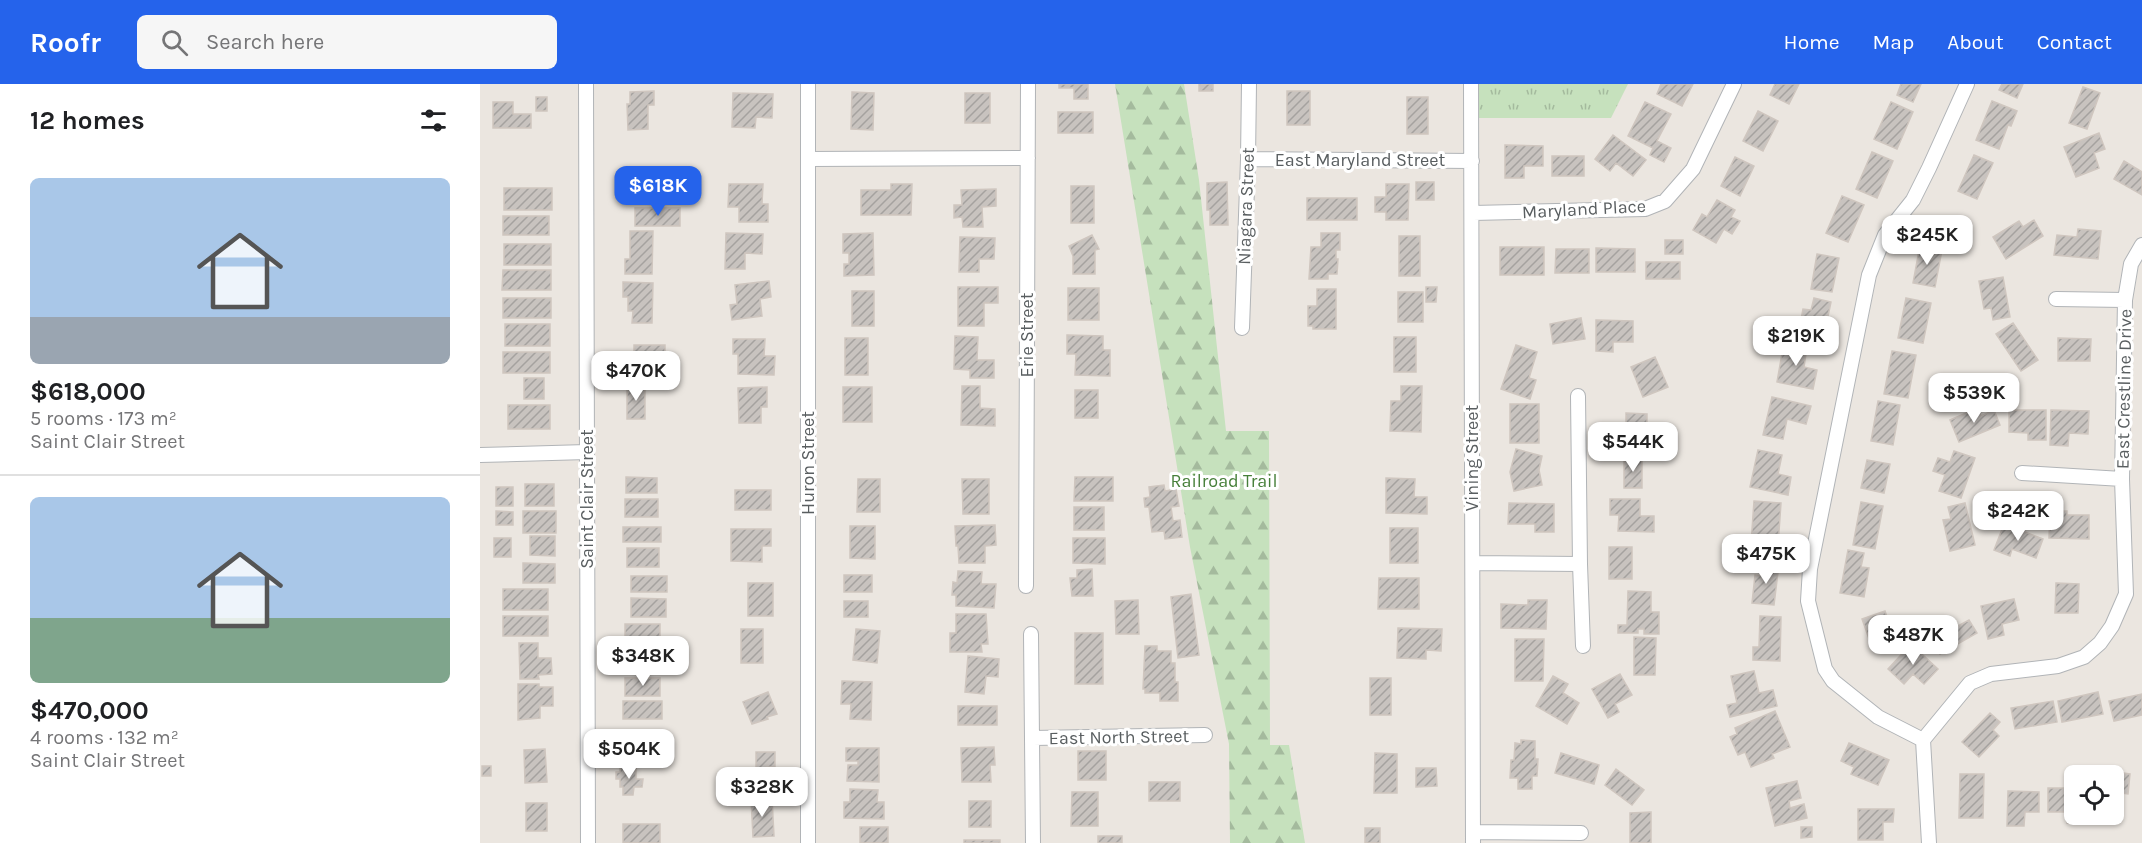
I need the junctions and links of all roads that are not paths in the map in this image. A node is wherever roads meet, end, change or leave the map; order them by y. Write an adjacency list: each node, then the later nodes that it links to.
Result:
1 (586, 84): 18 (street, Saint Clair Street)
2 (808, 84): 9 (street, Huron Street)
3 (1028, 84): 8 (street, Erie Street)
4 (1249, 84): 10 (street, Niagara Street)
5 (1472, 84): 11 (street, Vining Street)
6 (1734, 84): 12 (street, Maryland Place)
7 (1967, 84): 29 (street)
8 (1028, 158): 9 (street); 24 (street, Erie Street)
9 (809, 159): 33 (street, Huron Street)
10 (1248, 159): 11 (street, East Maryland Street); 16 (street, Niagara Street)
11 (1472, 161): 12 (street, Vining Street)
12 (1473, 213): 22 (street, Vining Street)
13 (2142, 245): 15 (street, East Crestline Drive)
14 (2056, 299): 15 (street, East Crestline Drive)
15 (2125, 300): 21 (street, East Crestline Drive)
16 (1242, 328)
17 (1578, 396): 23 (street)
18 (587, 452): 19 (street); 32 (street, Saint Clair Street)
19 (480, 455)
20 (2022, 473): 21 (street, East Crestline Drive)
21 (2122, 479): 29 (street, East Crestline Drive)
22 (1473, 563): 23 (street); 31 (street, Vining Street)
23 (1580, 564): 26 (street)
24 (1026, 586)
25 (1031, 634): 28 (street)
26 (1583, 646)
27 (1205, 735): 28 (street, East North Street)
28 (1033, 738): 34 (street)
29 (1923, 740): 35 (street)
30 (1581, 833): 31 (street, Vining Street)
31 (1474, 838)
32 (588, 843)
33 (808, 843)
34 (1034, 843)
35 (1929, 843)

